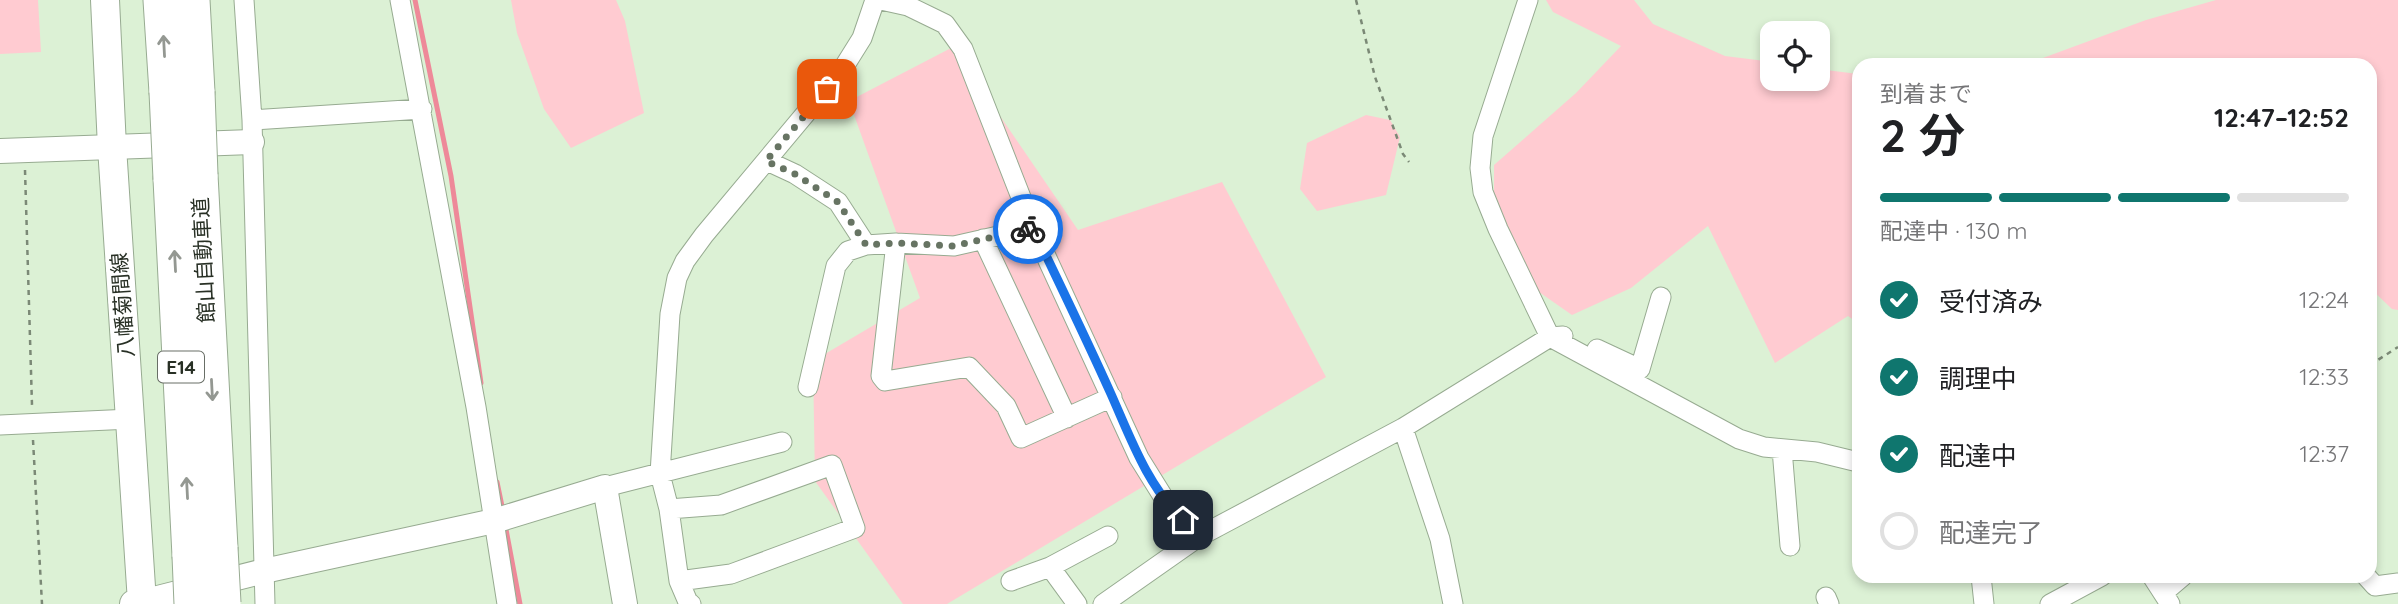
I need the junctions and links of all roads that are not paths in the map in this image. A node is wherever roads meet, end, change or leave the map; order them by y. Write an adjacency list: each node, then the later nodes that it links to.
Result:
1 (105, 0): 12 (main road, 八幡菊間線)
2 (161, 0): 9 (highway, 館山自動車道 / E14, one-way to 2)
3 (192, 0): 9 (highway, 館山自動車道 / E14)
4 (244, 0): 11 (street)
5 (400, 0): 10 (street)
6 (875, 0): 14 (street)
7 (881, 0): 15 (street)
8 (1528, 0): 20 (street)
9 (182, 92): 49 (highway, 館山自動車道 / E14, bridge)
10 (422, 109): 11 (street); 33 (street)
11 (252, 131): 12 (street); 38 (street)
12 (112, 146): 13 (street); 24 (main road, 八幡菊間線)
13 (12, 150)
14 (766, 161): 18 (street); 30 (street)
15 (1033, 228): 16 (street); 22 (street)
16 (984, 239): 17 (street); 23 (street)
17 (896, 243): 18 (street); 23 (street)
18 (866, 245): 21 (street)
19 (1661, 297): 20 (street)
20 (1550, 337): 26 (street); 28 (street)
21 (808, 387)
22 (1112, 397): 23 (street); 35 (street)
23 (1067, 418)
24 (131, 419): 25 (street); 48 (main road, 八幡菊間線)
25 (0, 425)
26 (1402, 428): 35 (street); 56 (street)
27 (782, 442): 30 (street)
28 (1782, 449): 29 (street); 36 (street)
29 (1852, 461)
30 (660, 474): 31 (street); 32 (street)
31 (604, 487): 33 (street); 52 (street)
32 (669, 509): 39 (street); 39 (street)
33 (494, 521): 38 (street); 51 (street)
34 (1108, 536): 37 (street)
35 (1200, 536): 55 (street)
36 (1790, 546)
37 (1050, 567): 40 (street); 54 (street)
38 (264, 571): 48 (street); 50 (street)
39 (679, 581): 53 (street)
40 (1011, 581)
41 (1982, 583): 57 (street)
42 (2089, 583): 58 (street)
43 (2157, 583): 47 (street)
44 (2178, 583): 47 (street)
45 (2372, 583): 46 (street)
46 (2398, 583)
47 (2167, 598)
48 (139, 603)
49 (213, 604)
50 (265, 604)
51 (507, 604)
52 (625, 604)
53 (691, 604)
54 (1077, 604)
55 (1104, 604)
56 (1453, 604)
57 (1984, 604)
58 (2050, 604)

